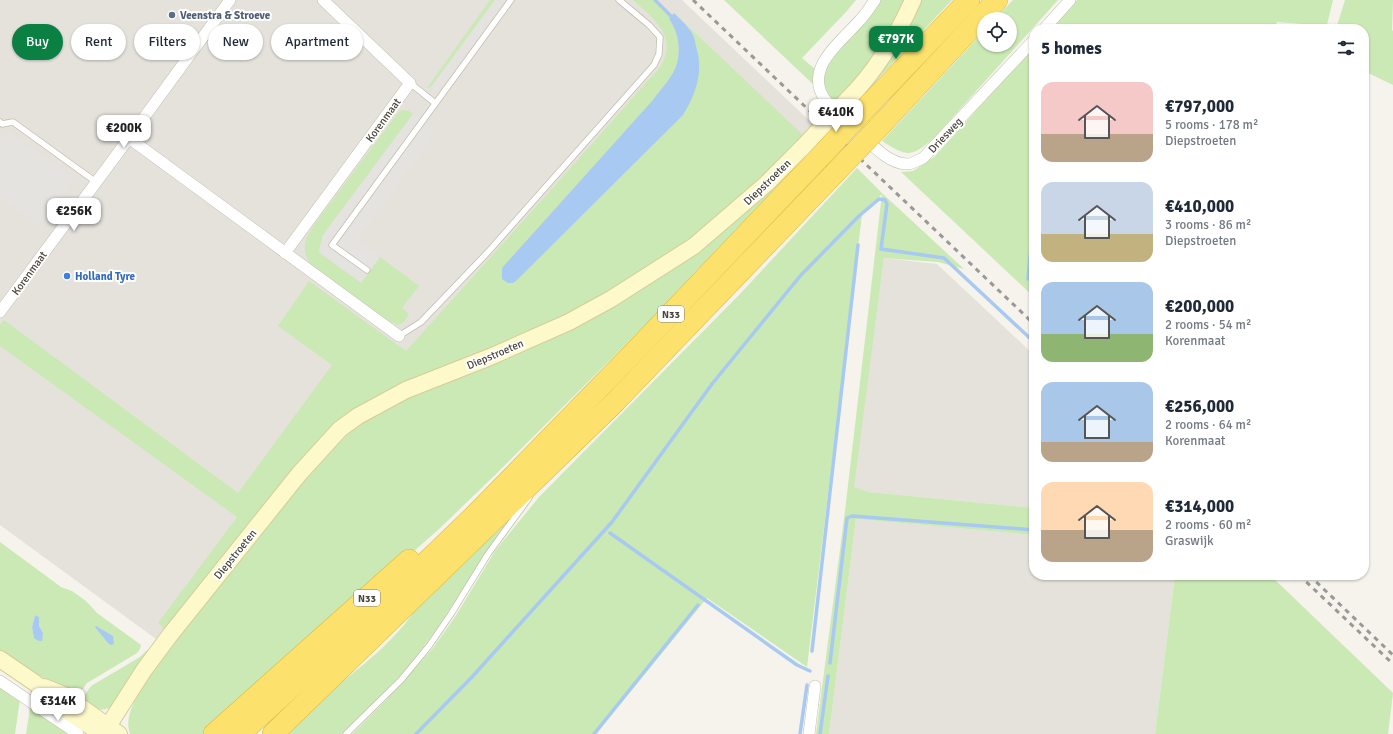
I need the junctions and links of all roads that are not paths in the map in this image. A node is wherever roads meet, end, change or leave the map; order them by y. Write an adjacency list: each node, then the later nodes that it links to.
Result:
1 (230, 0): 16 (street, Korenmaat)
2 (323, 0): 12 (street)
3 (512, 0): 13 (lane)
4 (619, 0): 22 (lane)
5 (875, 0): 11 (street, Driesweg)
6 (913, 0): 14 (street)
7 (969, 0): 14 (highway, N33)
8 (997, 0): 23 (highway, N33, bridge)
9 (1070, 0): 10 (street)
10 (1048, 24)
11 (1029, 45)
12 (410, 83): 13 (lane); 19 (street, Korenmaat)
13 (435, 103): 20 (lane)
14 (855, 106): 17 (highway, N33, bridge)
15 (0, 122): 18 (lane)
16 (129, 138): 18 (street, Korenmaat); 19 (street)
17 (810, 153): 24 (highway, N33); 30 (street, Diepstroeten)
18 (96, 182): 21 (street, Korenmaat)
19 (285, 253): 22 (street)
20 (367, 270)
21 (0, 312)
22 (399, 336)
23 (565, 451): 25 (lane); 34 (highway, N33)
24 (523, 465): 32 (highway, N33); 33 (highway)
25 (542, 482)
26 (533, 493): 35 (lane)
27 (0, 659): 30 (street)
28 (0, 681): 31 (street)
29 (815, 686): 36 (street)
30 (108, 732)
31 (78, 734)
32 (214, 734)
33 (240, 734)
34 (273, 734)
35 (346, 734)
36 (809, 734)

